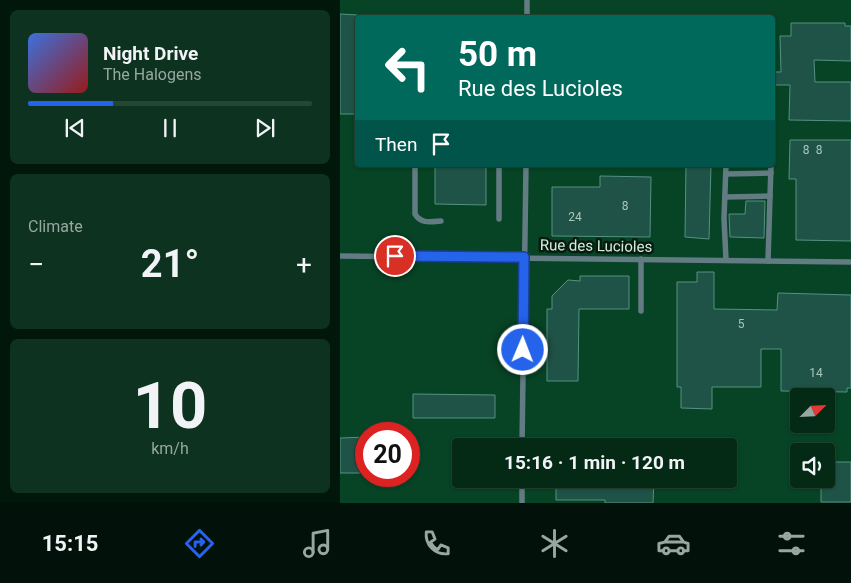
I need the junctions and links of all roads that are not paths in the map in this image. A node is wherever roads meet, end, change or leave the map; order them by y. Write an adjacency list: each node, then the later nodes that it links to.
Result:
1 (527, 0): 2 (lane)
2 (527, 15)
3 (415, 167): 13 (lane)
4 (499, 167): 12 (lane)
5 (526, 167): 15 (lane)
6 (726, 167): 9 (lane)
7 (771, 167): 8 (lane)
8 (771, 173): 9 (lane); 10 (lane)
9 (726, 174): 11 (lane)
10 (770, 196): 11 (lane); 18 (lane)
11 (725, 198): 17 (lane)
12 (499, 219)
13 (441, 221)
14 (340, 256): 15 (lane, Rue des Lucioles)
15 (524, 257): 16 (lane, Rue des Lucioles); 21 (lane)
16 (641, 259): 17 (lane, Rue des Lucioles); 20 (lane)
17 (726, 260): 18 (lane, Rue des Lucioles)
18 (768, 261): 19 (lane, Rue des Lucioles)
19 (851, 262)
20 (641, 311)
21 (522, 438)
22 (522, 488): 23 (lane)
23 (522, 503)

